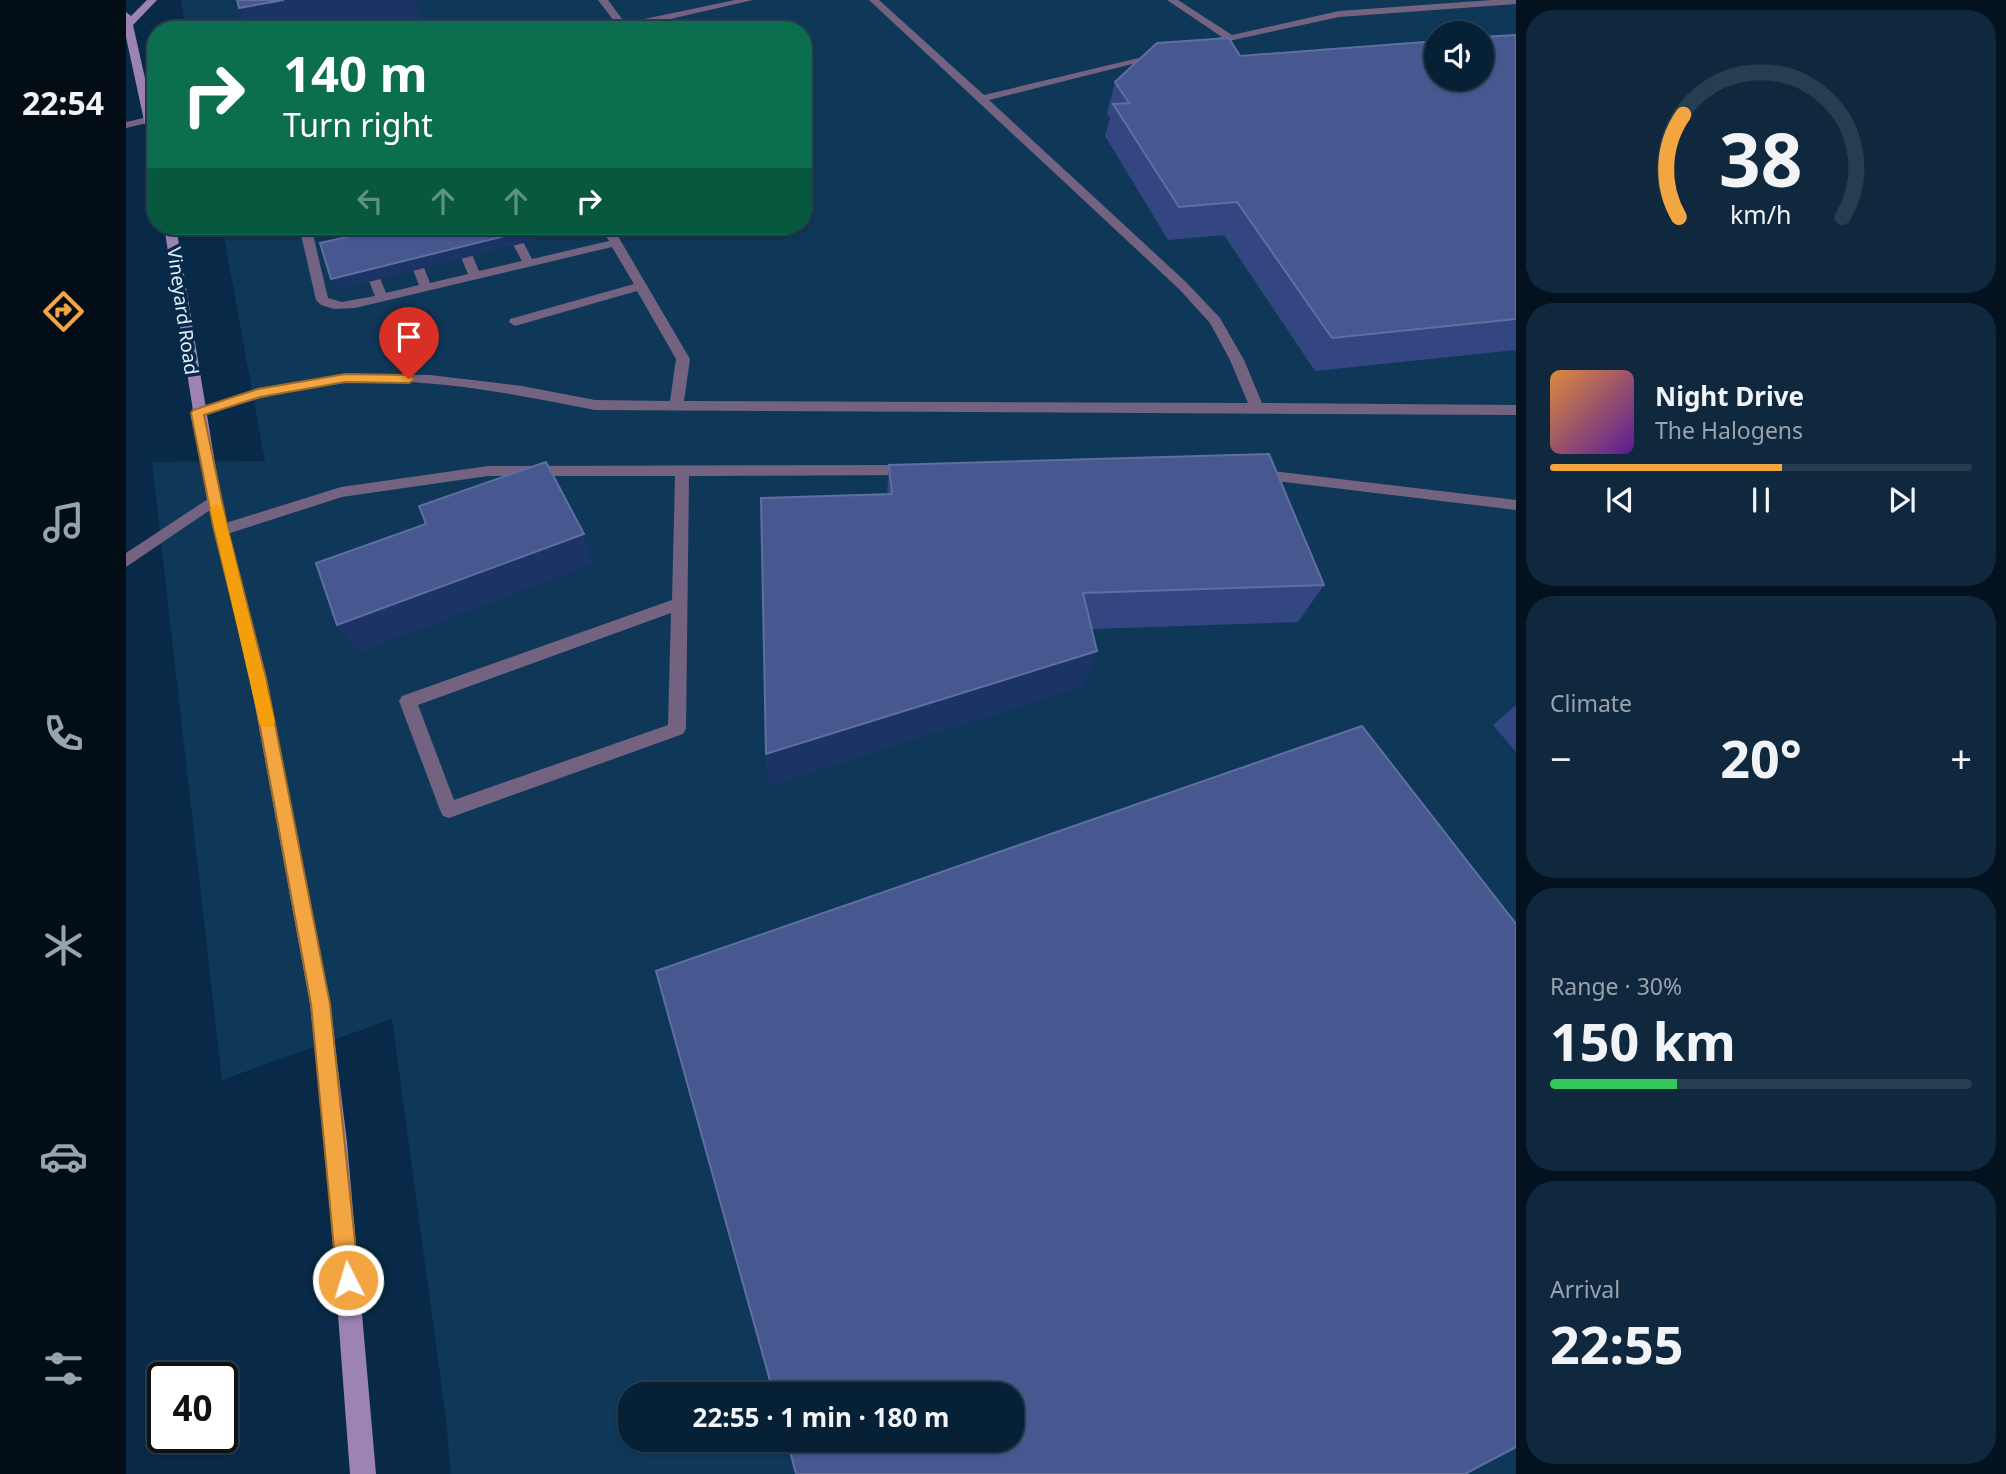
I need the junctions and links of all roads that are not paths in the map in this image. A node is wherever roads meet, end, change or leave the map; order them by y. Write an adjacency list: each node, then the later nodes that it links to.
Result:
1 (152, 0): 7 (street)
2 (603, 0): 8 (lane)
3 (748, 0): 9 (lane)
4 (874, 0): 14 (lane)
5 (1172, 0): 10 (lane)
6 (1516, 1): 10 (lane)
7 (127, 20): 13 (street)
8 (618, 21)
9 (646, 21)
10 (1230, 38): 11 (lane)
11 (1192, 47)
12 (1168, 52): 14 (lane)
13 (147, 96)
14 (982, 99): 32 (lane)
15 (147, 120): 16 (lane)
16 (126, 125)
17 (171, 235): 34 (street, Vineyard Road)
18 (308, 235): 29 (lane)
19 (357, 235): 29 (lane)
20 (405, 235): 28 (lane)
21 (458, 235): 26 (lane)
22 (514, 235): 25 (lane)
23 (611, 235): 24 (lane)
24 (616, 243): 25 (lane); 27 (lane)
25 (529, 264): 26 (lane)
26 (475, 276): 28 (lane)
27 (641, 286): 30 (lane); 31 (lane)
28 (426, 288): 29 (lane)
29 (382, 298)
30 (514, 322)
31 (676, 405): 32 (lane); 34 (lane)
32 (1257, 408): 33 (lane)
33 (1516, 411)
34 (198, 413): 38 (street, Vineyard Road)
35 (682, 470): 36 (lane); 40 (lane); 42 (lane)
36 (930, 470)
37 (1244, 472): 39 (lane)
38 (214, 500): 40 (street, Vineyard Road); 41 (lane)
39 (1516, 505)
40 (221, 530): 43 (street, Vineyard Road)
41 (126, 561)
42 (680, 603): 42 (lane)
43 (363, 1474)

